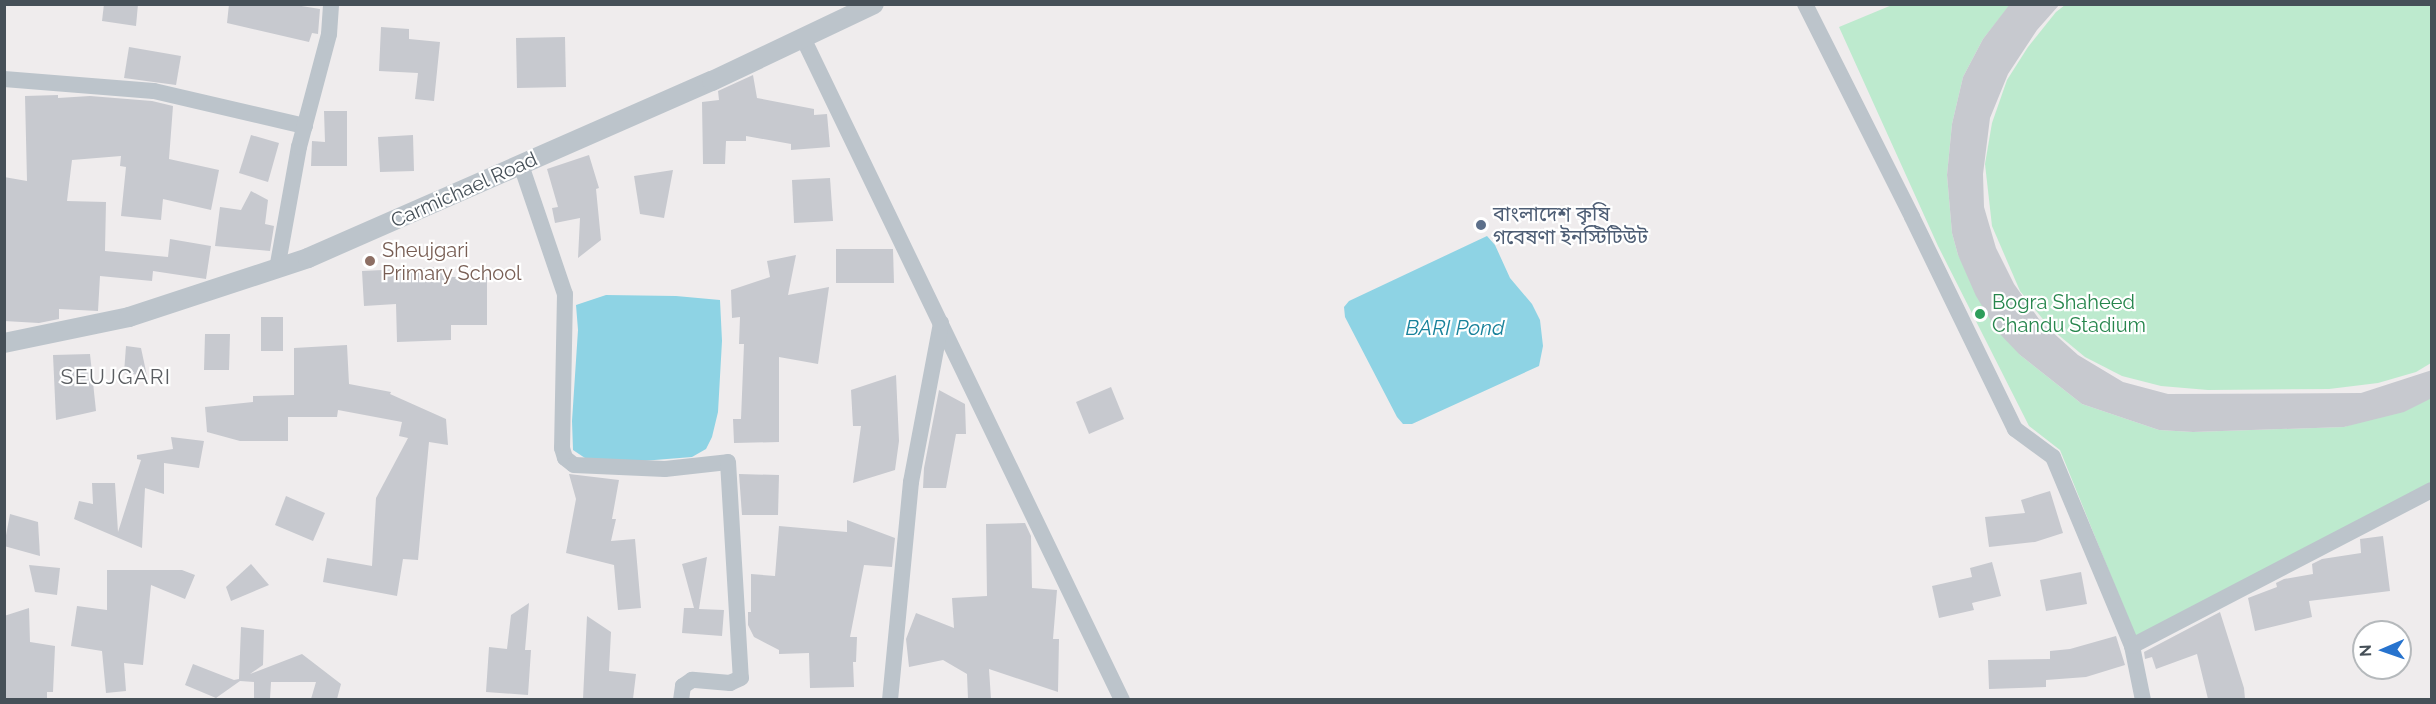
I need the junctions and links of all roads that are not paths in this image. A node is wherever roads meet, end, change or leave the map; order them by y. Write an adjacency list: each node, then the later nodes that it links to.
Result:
1 (331, 4): 6 (street)
2 (874, 4): 4 (street, Carmichael Road)
3 (1805, 4): 12 (street)
4 (803, 38): 7 (street, Carmichael Road); 9 (street)
5 (4, 78): 6 (street)
6 (305, 126): 8 (street)
7 (521, 165): 8 (street, Carmichael Road); 13 (street)
8 (277, 269): 10 (street, Carmichael Road)
9 (941, 323): 14 (street); 15 (street)
10 (4, 342)
11 (2432, 490): 12 (street)
12 (2132, 646): 16 (street)
13 (681, 699)
14 (890, 699)
15 (1122, 699)
16 (2143, 699)

